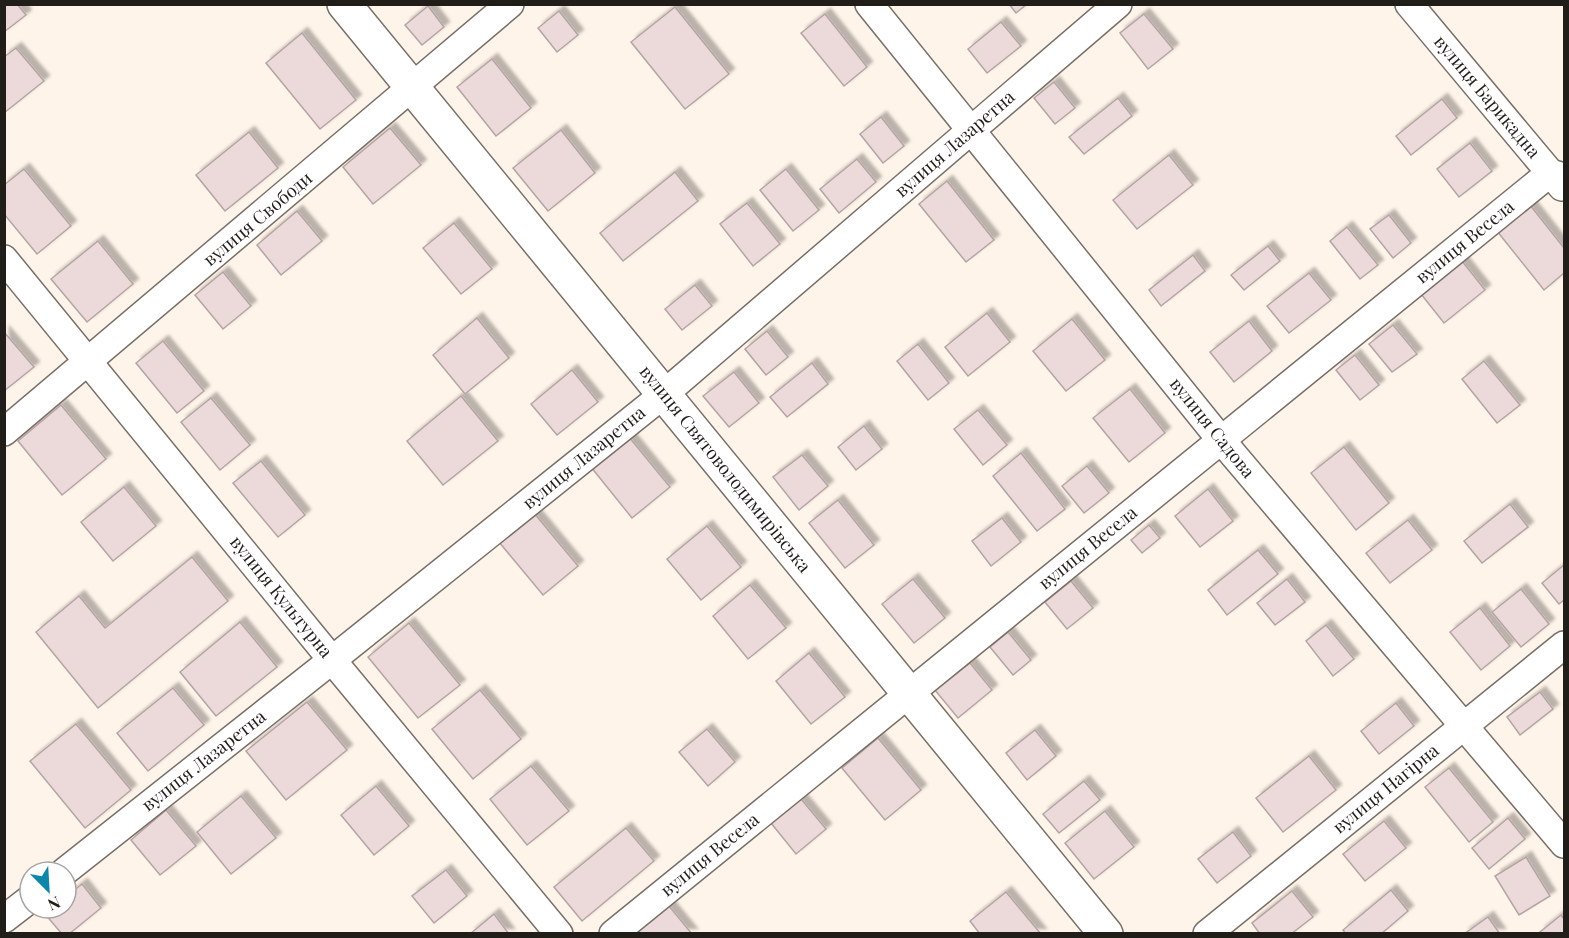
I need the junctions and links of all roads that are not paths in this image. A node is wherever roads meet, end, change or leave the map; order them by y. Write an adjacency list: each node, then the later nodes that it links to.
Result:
1 (344, 4): 6 (street, вулиця Святоволодимирівська)
2 (510, 4): 6 (street, вулиця Свободи)
3 (870, 4): 7 (street, вулиця Садова)
4 (1118, 4): 7 (street, вулиця Лазаретна)
5 (1409, 4): 8 (street, вулиця Барикадна)
6 (412, 88): 10 (street, вулиця Свободи); 11 (street, вулиця Святоволодимирівська)
7 (972, 130): 11 (street, вулиця Лазаретна); 13 (street, вулиця Садова)
8 (1560, 180): 13 (street, вулиця Весела)
9 (4, 259): 10 (street, вулиця Культурна)
10 (89, 362): 12 (street, вулиця Свободи); 15 (street, вулиця Культурна)
11 (664, 394): 15 (street, вулиця Лазаретна); 16 (street, вулиця Святоволодимирівська)
12 (4, 432)
13 (1221, 440): 16 (street, вулиця Весела); 17 (street, вулиця Садова)
14 (1564, 645): 17 (street, вулиця Нагірна)
15 (332, 660): 19 (street, вулиця Лазаретна); 22 (street, вулиця Культурна)
16 (909, 693): 23 (street, вулиця Весела); 24 (street, вулиця Святоволодимирівська)
17 (1463, 726): 18 (street, вулиця Садова); 25 (street, вулиця Нагірна)
18 (1564, 844)
19 (78, 861)
20 (18, 908): 21 (street)
21 (4, 919)
22 (559, 933)
23 (613, 933)
24 (1106, 933)
25 (1207, 933)

